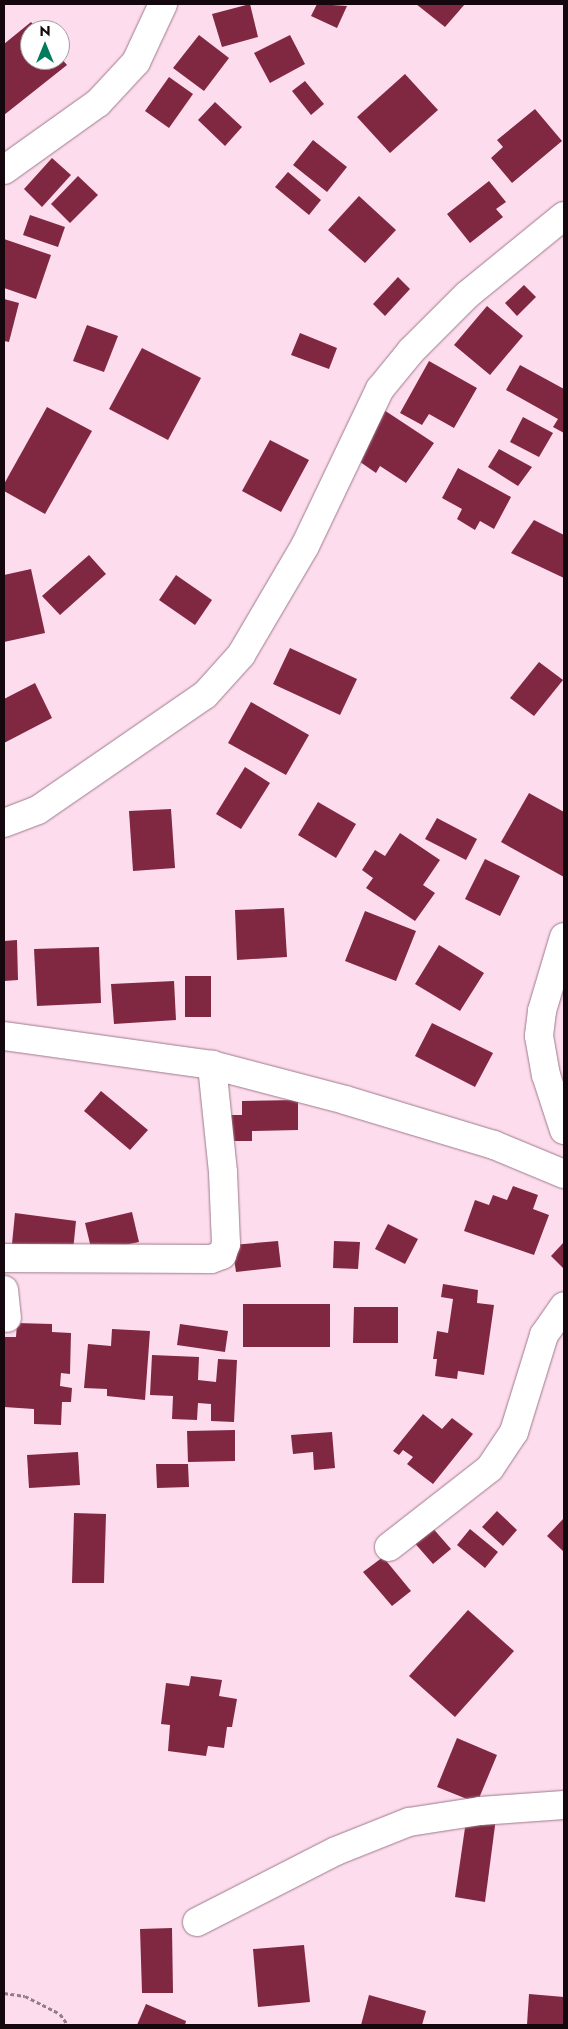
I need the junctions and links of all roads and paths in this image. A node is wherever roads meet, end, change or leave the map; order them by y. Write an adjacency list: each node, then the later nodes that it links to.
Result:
1 (163, 4): 2 (street)
2 (4, 170)
3 (564, 216): 4 (street)
4 (554, 238): 5 (street)
5 (4, 823)
6 (564, 937): 9 (street)
7 (4, 1036): 8 (street)
8 (212, 1065): 10 (street); 11 (street)
9 (564, 1130)
10 (564, 1174)
11 (4, 1258)
12 (4, 1290): 14 (street)
13 (564, 1306): 15 (street)
14 (7, 1318)
15 (389, 1547)
16 (564, 1805): 17 (street)
17 (197, 1922)
18 (4, 1993): 19 (path)
19 (68, 2025)

